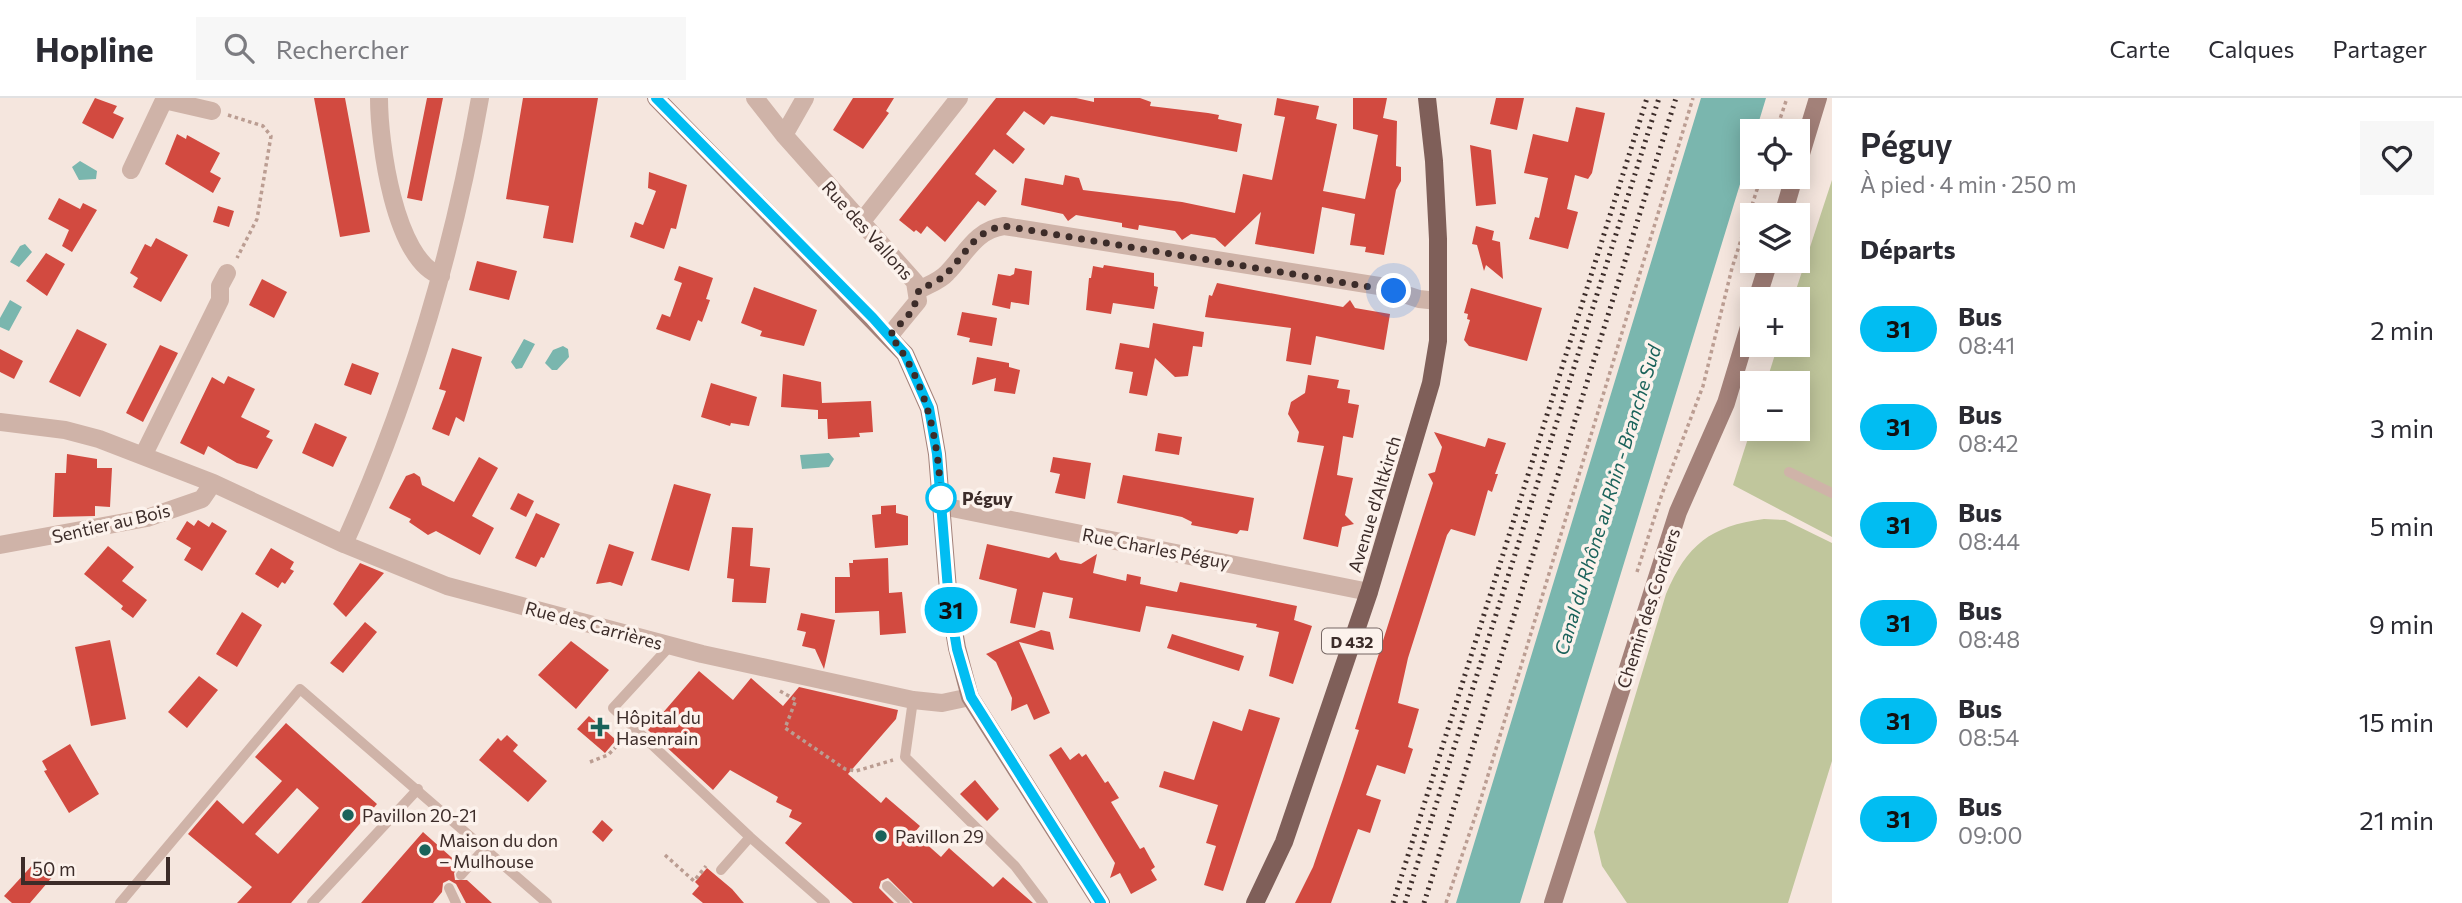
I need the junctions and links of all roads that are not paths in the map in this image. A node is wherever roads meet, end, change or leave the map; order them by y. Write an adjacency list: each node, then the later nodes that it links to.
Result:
1 (379, 98): 16 (street)
2 (480, 98): 16 (street)
3 (656, 98): 19 (street)
4 (755, 98): 12 (street, Rue des Vallons)
5 (805, 98): 12 (street)
6 (959, 98): 14 (street)
7 (1427, 98): 18 (main road, Avenue d'Altkirch / D 432)
8 (1818, 98): 11 (street)
9 (165, 99): 10 (street); 13 (street)
10 (212, 111)
11 (1810, 124)
12 (784, 135): 14 (street, Rue des Vallons)
13 (131, 170)
14 (863, 220): 17 (street, Rue des Vallons)
15 (228, 273): 22 (street)
16 (441, 276): 27 (street)
17 (919, 290): 18 (street); 19 (street, Rue des Vallons)
18 (1438, 300): 29 (main road, Avenue d'Altkirch / D 432)
19 (890, 335): 26 (street)
20 (1740, 357): 49 (street, Chemin des Cordiers)
21 (0, 422): 22 (street, Rue des Carrières)
22 (143, 456): 24 (street, Rue des Carrières)
23 (1789, 472): 25 (lane)
24 (213, 483): 27 (street, Rue des Carrières); 28 (street, Sentier au Bois)
25 (1832, 493)
26 (942, 506): 29 (street, Rue Charles Péguy); 31 (street)
27 (344, 544): 30 (street, Rue des Carrières)
28 (0, 545)
29 (1369, 592): 48 (main road, Avenue d'Altkirch / D 432)
30 (670, 646): 32 (street, Rue des Carrières); 34 (lane)
31 (971, 697): 32 (street, Rue des Carrières); 47 (street)
32 (913, 700): 46 (lane)
33 (418, 789): 35 (lane); 40 (lane); 41 (lane)
34 (750, 837): 36 (lane); 44 (lane)
35 (485, 849): 37 (lane); 43 (lane)
36 (721, 870)
37 (461, 875)
38 (887, 886): 45 (lane)
39 (449, 888): 42 (lane)
40 (120, 903)
41 (312, 903)
42 (456, 903)
43 (547, 903)
44 (825, 903)
45 (905, 903)
46 (1043, 903)
47 (1101, 903)
48 (1255, 903)
49 (1553, 903)

